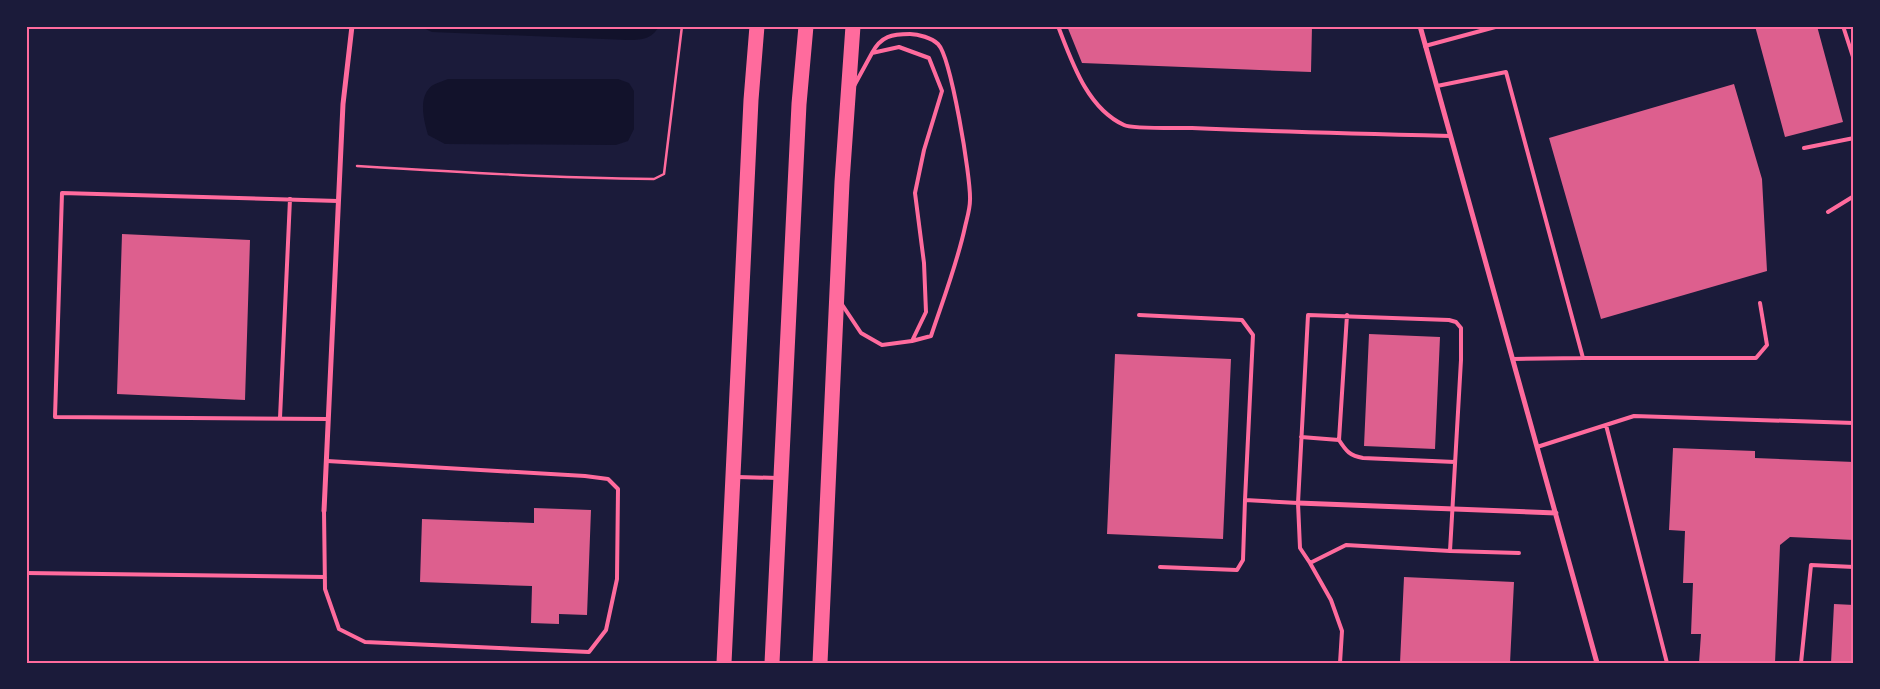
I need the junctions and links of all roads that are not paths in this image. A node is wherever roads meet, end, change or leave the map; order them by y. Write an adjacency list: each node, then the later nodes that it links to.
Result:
1 (352, 26): 19 (street)
2 (757, 26): 37 (highway)
3 (806, 26): 38 (highway)
4 (853, 26): 13 (highway)
5 (1058, 26): 14 (lane)
6 (1420, 26): 9 (street)
7 (1499, 26): 9 (lane)
8 (1843, 26): 11 (lane)
9 (1425, 46): 12 (street)
10 (872, 53): 13 (lane); 25 (lane); 25 (lane)
11 (1854, 60)
12 (1437, 86): 14 (street); 26 (lane)
13 (848, 99): 21 (highway)
14 (1450, 136): 27 (street)
15 (1854, 138): 16 (lane)
16 (1804, 148)
17 (1854, 196): 20 (lane)
18 (290, 199): 19 (lane); 28 (lane); 28 (lane)
19 (338, 201): 29 (street)
20 (1828, 212)
21 (837, 297): 25 (lane); 53 (highway)
22 (1760, 303): 26 (lane)
23 (1139, 315): 39 (lane)
24 (1347, 315): 32 (lane); 33 (lane); 36 (lane)
25 (912, 341)
26 (1583, 358): 27 (lane)
27 (1513, 359): 34 (street)
28 (280, 418): 29 (lane)
29 (328, 419): 35 (street)
30 (1854, 423): 31 (lane)
31 (1606, 425): 34 (lane); 56 (lane)
32 (1301, 437): 33 (lane); 40 (lane)
33 (1340, 440): 36 (lane)
34 (1537, 447): 43 (street)
35 (326, 461): 42 (street); 50 (lane)
36 (1455, 462): 41 (lane)
37 (732, 477): 38 (lane); 51 (highway)
38 (782, 479): 52 (highway)
39 (1245, 500): 40 (lane); 47 (lane)
40 (1298, 502): 41 (street); 46 (lane)
41 (1452, 509): 43 (street); 44 (lane)
42 (324, 511): 50 (lane)
43 (1556, 513): 55 (street)
44 (1450, 550): 45 (lane); 46 (lane)
45 (1519, 553)
46 (1310, 563): 54 (lane)
47 (1160, 567)
48 (1854, 567): 57 (lane)
49 (26, 573): 50 (lane)
50 (325, 576)
51 (724, 663)
52 (772, 663)
53 (820, 663)
54 (1340, 663)
55 (1597, 663)
56 (1667, 663)
57 (1801, 663)

